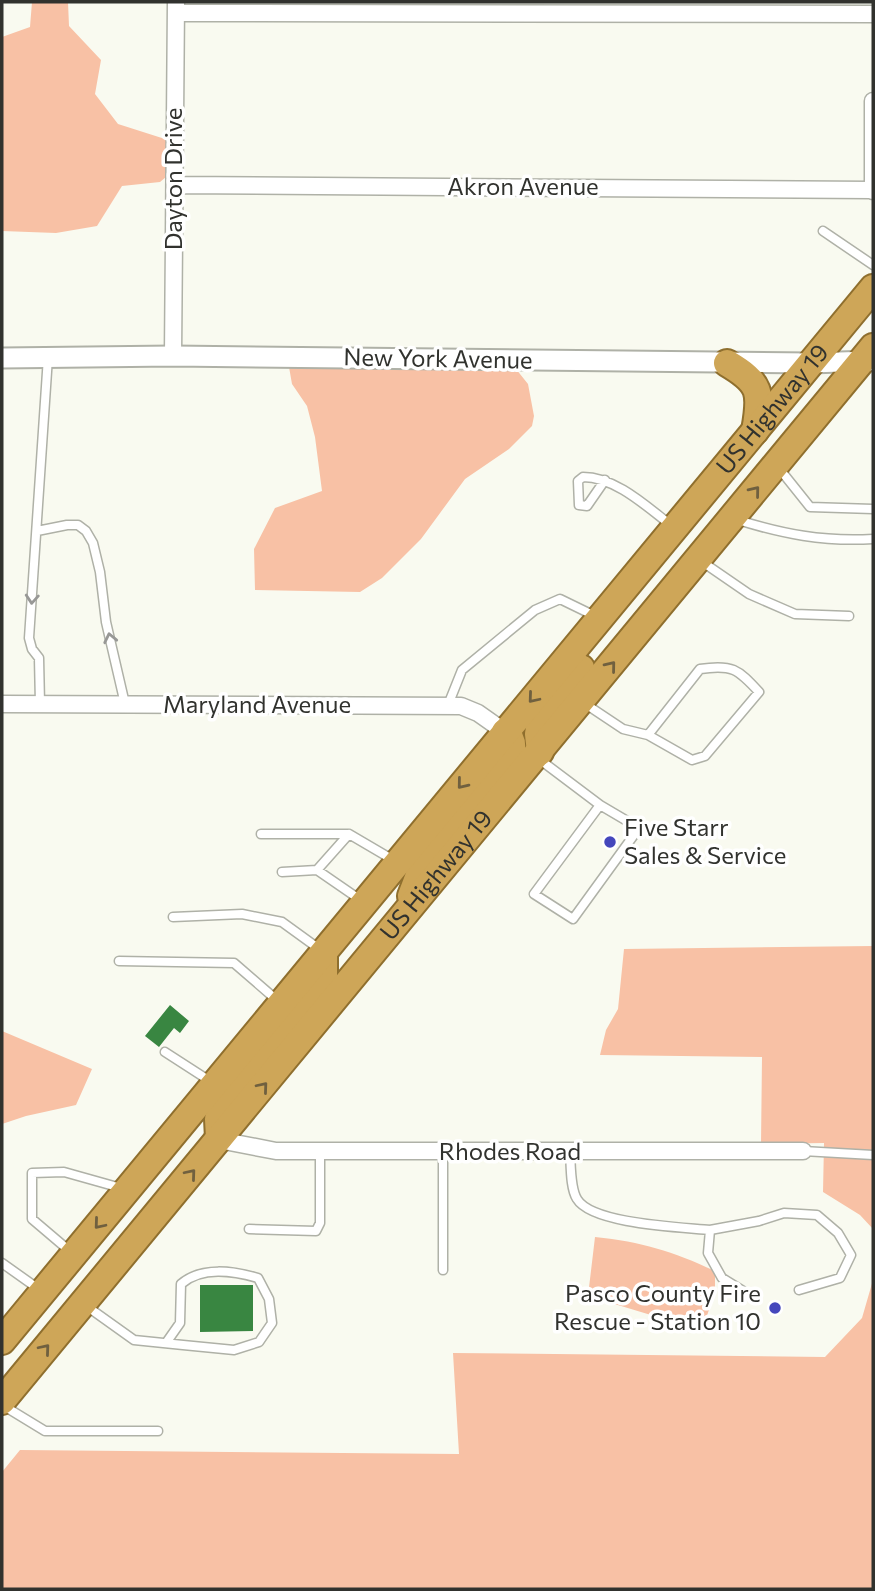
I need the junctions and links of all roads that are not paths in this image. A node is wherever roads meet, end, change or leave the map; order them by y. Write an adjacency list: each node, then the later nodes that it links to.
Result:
1 (176, 7): 2 (street); 4 (street, Dayton Drive)
2 (873, 14)
3 (873, 101): 5 (street)
4 (175, 185): 5 (street, Akron Avenue); 9 (street, Dayton Drive)
5 (873, 190)
6 (823, 231): 7 (lane)
7 (873, 265)
8 (873, 288): 14 (highway, US Highway 19)
9 (173, 356): 10 (street, New York Avenue); 13 (street, New York Avenue)
10 (48, 357): 12 (street, New York Avenue); 21 (lane)
11 (869, 357): 14 (street, New York Avenue); 16 (highway, US Highway 19)
12 (2, 358)
13 (727, 363): 14 (street, New York Avenue); 15 (highway)
14 (811, 363): 15 (highway, US Highway 19)
15 (755, 431): 20 (highway, US Highway 19)
16 (777, 465): 18 (lane); 19 (highway, US Highway 19, one-way to 16)
17 (605, 480): 20 (lane)
18 (873, 509)
19 (733, 518): 22 (lane); 23 (highway, US Highway 19)
20 (674, 528): 24 (highway, US Highway 19)
21 (37, 531): 29 (lane, one-way to 29); 30 (lane, one-way to 21)
22 (873, 539)
23 (699, 559): 25 (lane); 27 (highway, US Highway 19, one-way to 23)
24 (628, 584): 26 (highway, US Highway 19); 34 (highway)
25 (849, 617)
26 (599, 618): 31 (lane); 32 (highway, US Highway 19, one-way to 32)
27 (582, 702): 33 (lane); 34 (highway, US Highway 19)
28 (2, 704): 29 (street, Maryland Avenue)
29 (40, 704): 30 (street, Maryland Avenue)
30 (125, 704): 31 (street, Maryland Avenue)
31 (448, 706): 32 (street, Maryland Avenue)
32 (505, 732): 38 (highway, US Highway 19, one-way to 38); 43 (highway)
33 (648, 735): 33 (lane)
34 (538, 754): 35 (lane); 43 (highway, US Highway 19)
35 (600, 805): 35 (lane)
36 (261, 834): 37 (lane)
37 (349, 834): 38 (lane); 39 (lane)
38 (398, 863): 41 (highway, US Highway 19)
39 (317, 870): 40 (lane); 41 (lane)
40 (282, 872)
41 (365, 903): 44 (highway, US Highway 19)
42 (173, 917): 44 (lane)
43 (404, 917): 49 (highway, US Highway 19, one-way to 43)
44 (324, 953): 46 (highway, US Highway 19); 49 (highway)
45 (119, 961): 46 (lane)
46 (281, 1004): 48 (highway, US Highway 19)
47 (165, 1052): 48 (lane)
48 (215, 1084): 54 (highway, US Highway 19)
49 (219, 1140): 50 (street, Rhodes Road); 54 (highway); 65 (highway, US Highway 19, one-way to 49)
50 (320, 1151): 52 (street, Rhodes Road); 57 (lane)
51 (803, 1151): 53 (street, Rhodes Road); 55 (lane)
52 (443, 1152): 53 (street, Rhodes Road); 61 (lane)
53 (570, 1152): 58 (lane)
54 (159, 1153): 56 (highway, US Highway 19)
55 (873, 1155)
56 (128, 1190): 59 (highway, US Highway 19, one-way to 59); 59 (lane)
57 (249, 1229)
58 (710, 1230): 62 (lane); 63 (lane)
59 (74, 1255): 64 (highway, US Highway 19)
60 (2, 1263): 64 (lane)
61 (443, 1270)
62 (799, 1290)
63 (743, 1291)
64 (43, 1292): 66 (highway, US Highway 19)
65 (83, 1303): 67 (lane); 68 (highway, US Highway 19, one-way to 65)
66 (2, 1341)
67 (166, 1343): 67 (lane)
68 (2, 1403): 69 (lane)
69 (158, 1432)

